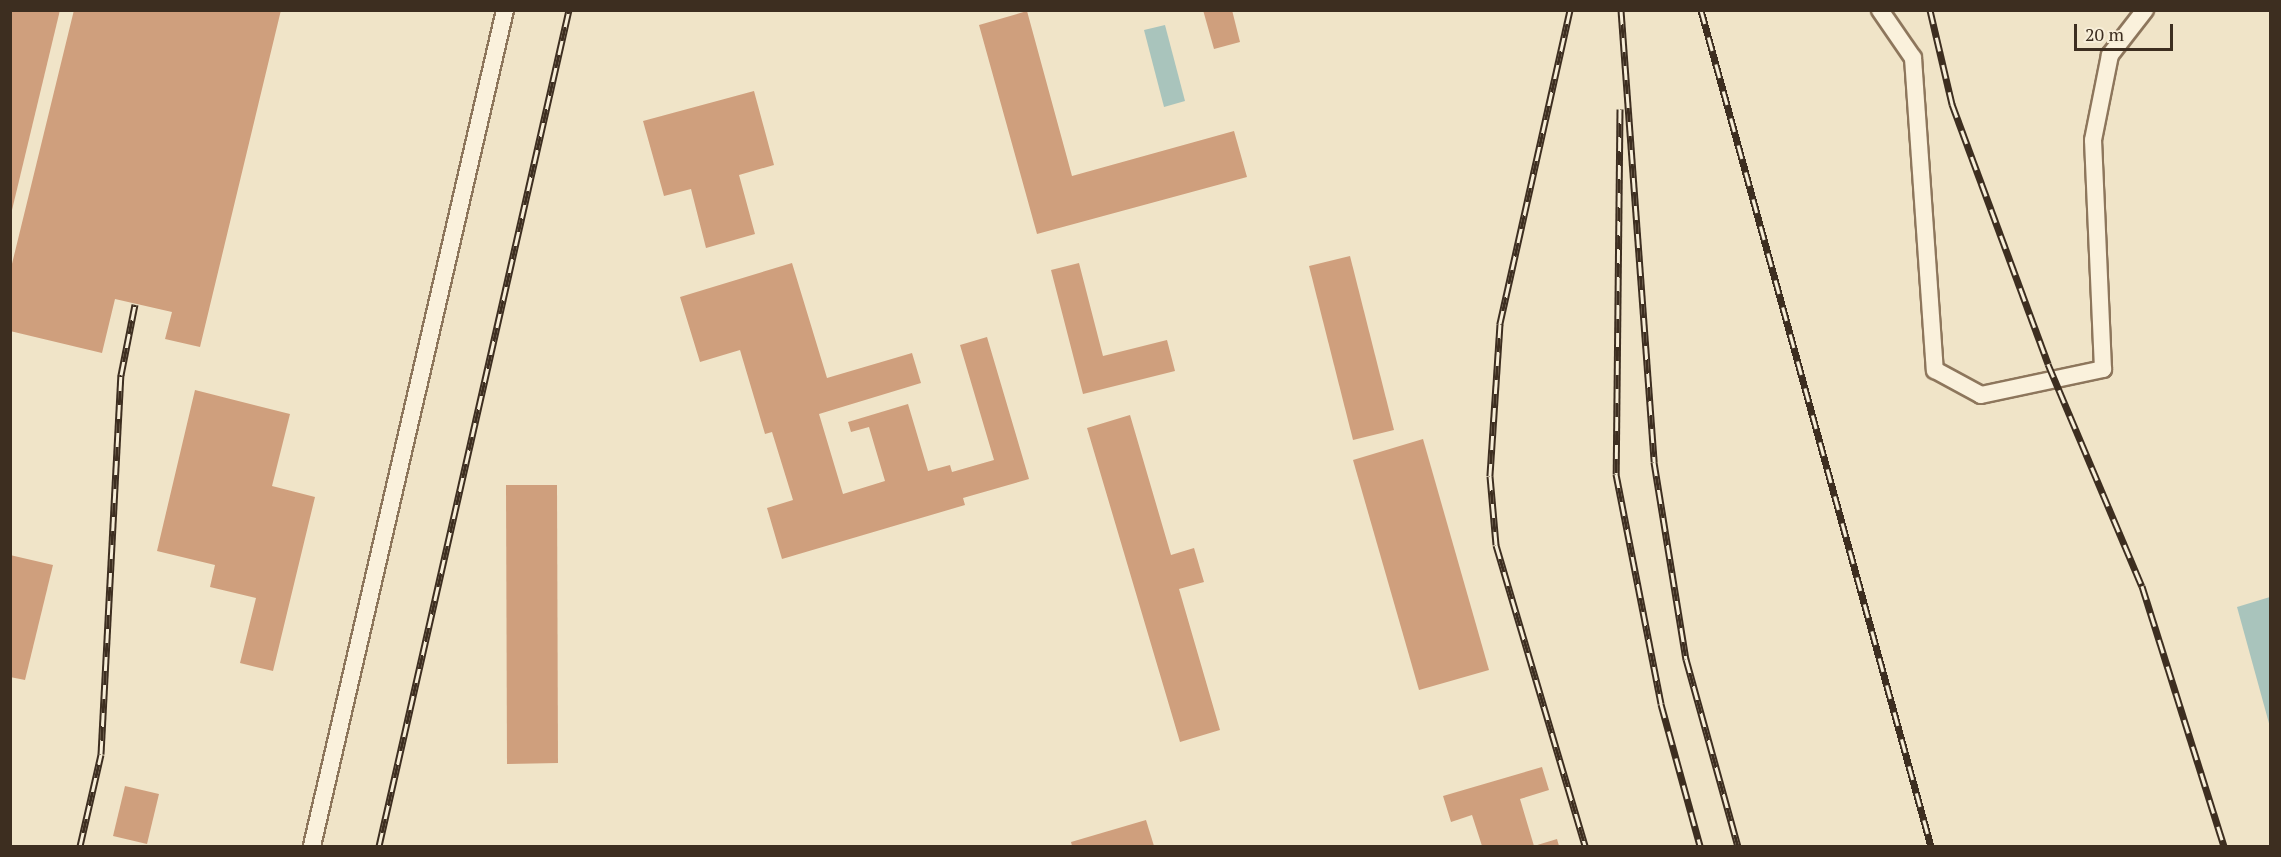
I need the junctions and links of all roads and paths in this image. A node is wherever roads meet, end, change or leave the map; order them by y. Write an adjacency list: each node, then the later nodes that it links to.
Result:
1 (505, 10): 4 (lane)
2 (1880, 10): 3 (lane)
3 (2145, 10)
4 (312, 846)

